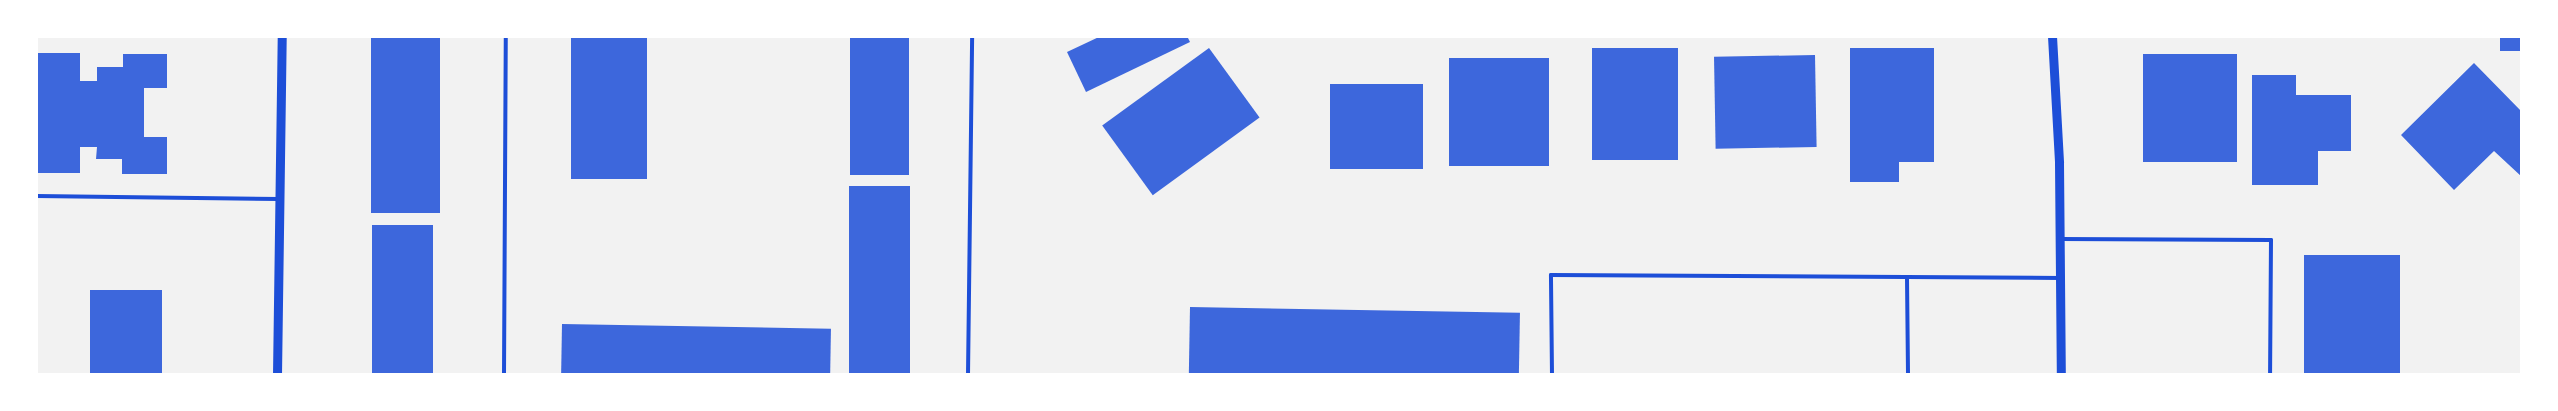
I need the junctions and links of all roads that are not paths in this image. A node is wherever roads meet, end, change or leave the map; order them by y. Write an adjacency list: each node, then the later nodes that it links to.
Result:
1 (282, 36): 6 (street)
2 (506, 36): 11 (lane)
3 (972, 36): 12 (lane)
4 (2052, 36): 7 (street)
5 (36, 196): 6 (lane)
6 (279, 199): 10 (street)
7 (2060, 240): 9 (street); 16 (lane)
8 (1907, 278): 9 (lane); 13 (lane); 14 (lane)
9 (2060, 278): 15 (street)
10 (277, 375)
11 (504, 375)
12 (968, 375)
13 (1552, 375)
14 (1908, 375)
15 (2061, 375)
16 (2270, 375)

